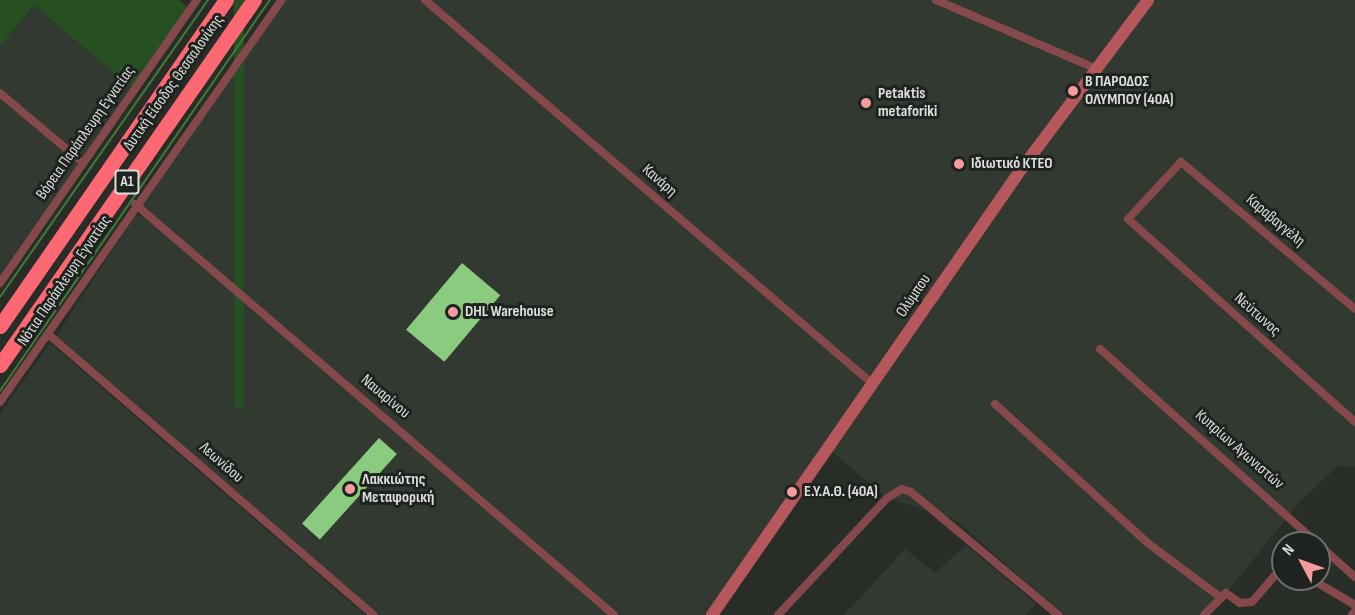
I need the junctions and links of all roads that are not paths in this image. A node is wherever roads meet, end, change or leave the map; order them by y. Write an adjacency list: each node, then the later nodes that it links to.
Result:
1 (197, 0): 10 (street, Βόρεια Παράπλευρη Εγνατίας)
2 (226, 0): 15 (highway, Δυτική Είσοδος Θεσσαλονίκης / Α1)
3 (254, 0): 18 (highway, Δυτική Είσοδος Θεσσαλονίκης / Α1)
4 (280, 0): 11 (street, Νότια Παράπλευρη Εγνατίας)
5 (425, 0): 19 (street, Κανάρη)
6 (936, 0): 8 (street)
7 (1149, 0): 8 (street, Ολύμπου)
8 (1099, 70): 19 (street, Ολύμπου)
9 (0, 93): 10 (street)
10 (83, 163): 13 (street, Βόρεια Παράπλευρη Εγνατίας)
11 (135, 204): 16 (street, Νότια Παράπλευρη Εγνατίας); 31 (street, Ναυαρίνου)
12 (1138, 233): 14 (street, Καραβαγγέλη); 22 (street, Νεύτωνος)
13 (0, 283)
14 (1355, 309)
15 (0, 326)
16 (48, 334): 20 (street, Νότια Παράπλευρη Εγνατίας); 30 (street, Λεωνίδου)
17 (1100, 349): 23 (street, Κυπρίων Αγωνιστών)
18 (0, 364)
19 (874, 385): 29 (street, Ολύμπου)
20 (0, 402)
21 (995, 404): 26 (street)
22 (1355, 422)
23 (1355, 577)
24 (1271, 581): 26 (street)
25 (1331, 591): 27 (street)
26 (1220, 597): 34 (street)
27 (1355, 605)
28 (1355, 611): 35 (street)
29 (716, 614)
30 (374, 615)
31 (614, 615)
32 (778, 615): 33 (street)
33 (1058, 615)
34 (1204, 615)
35 (1352, 615)

